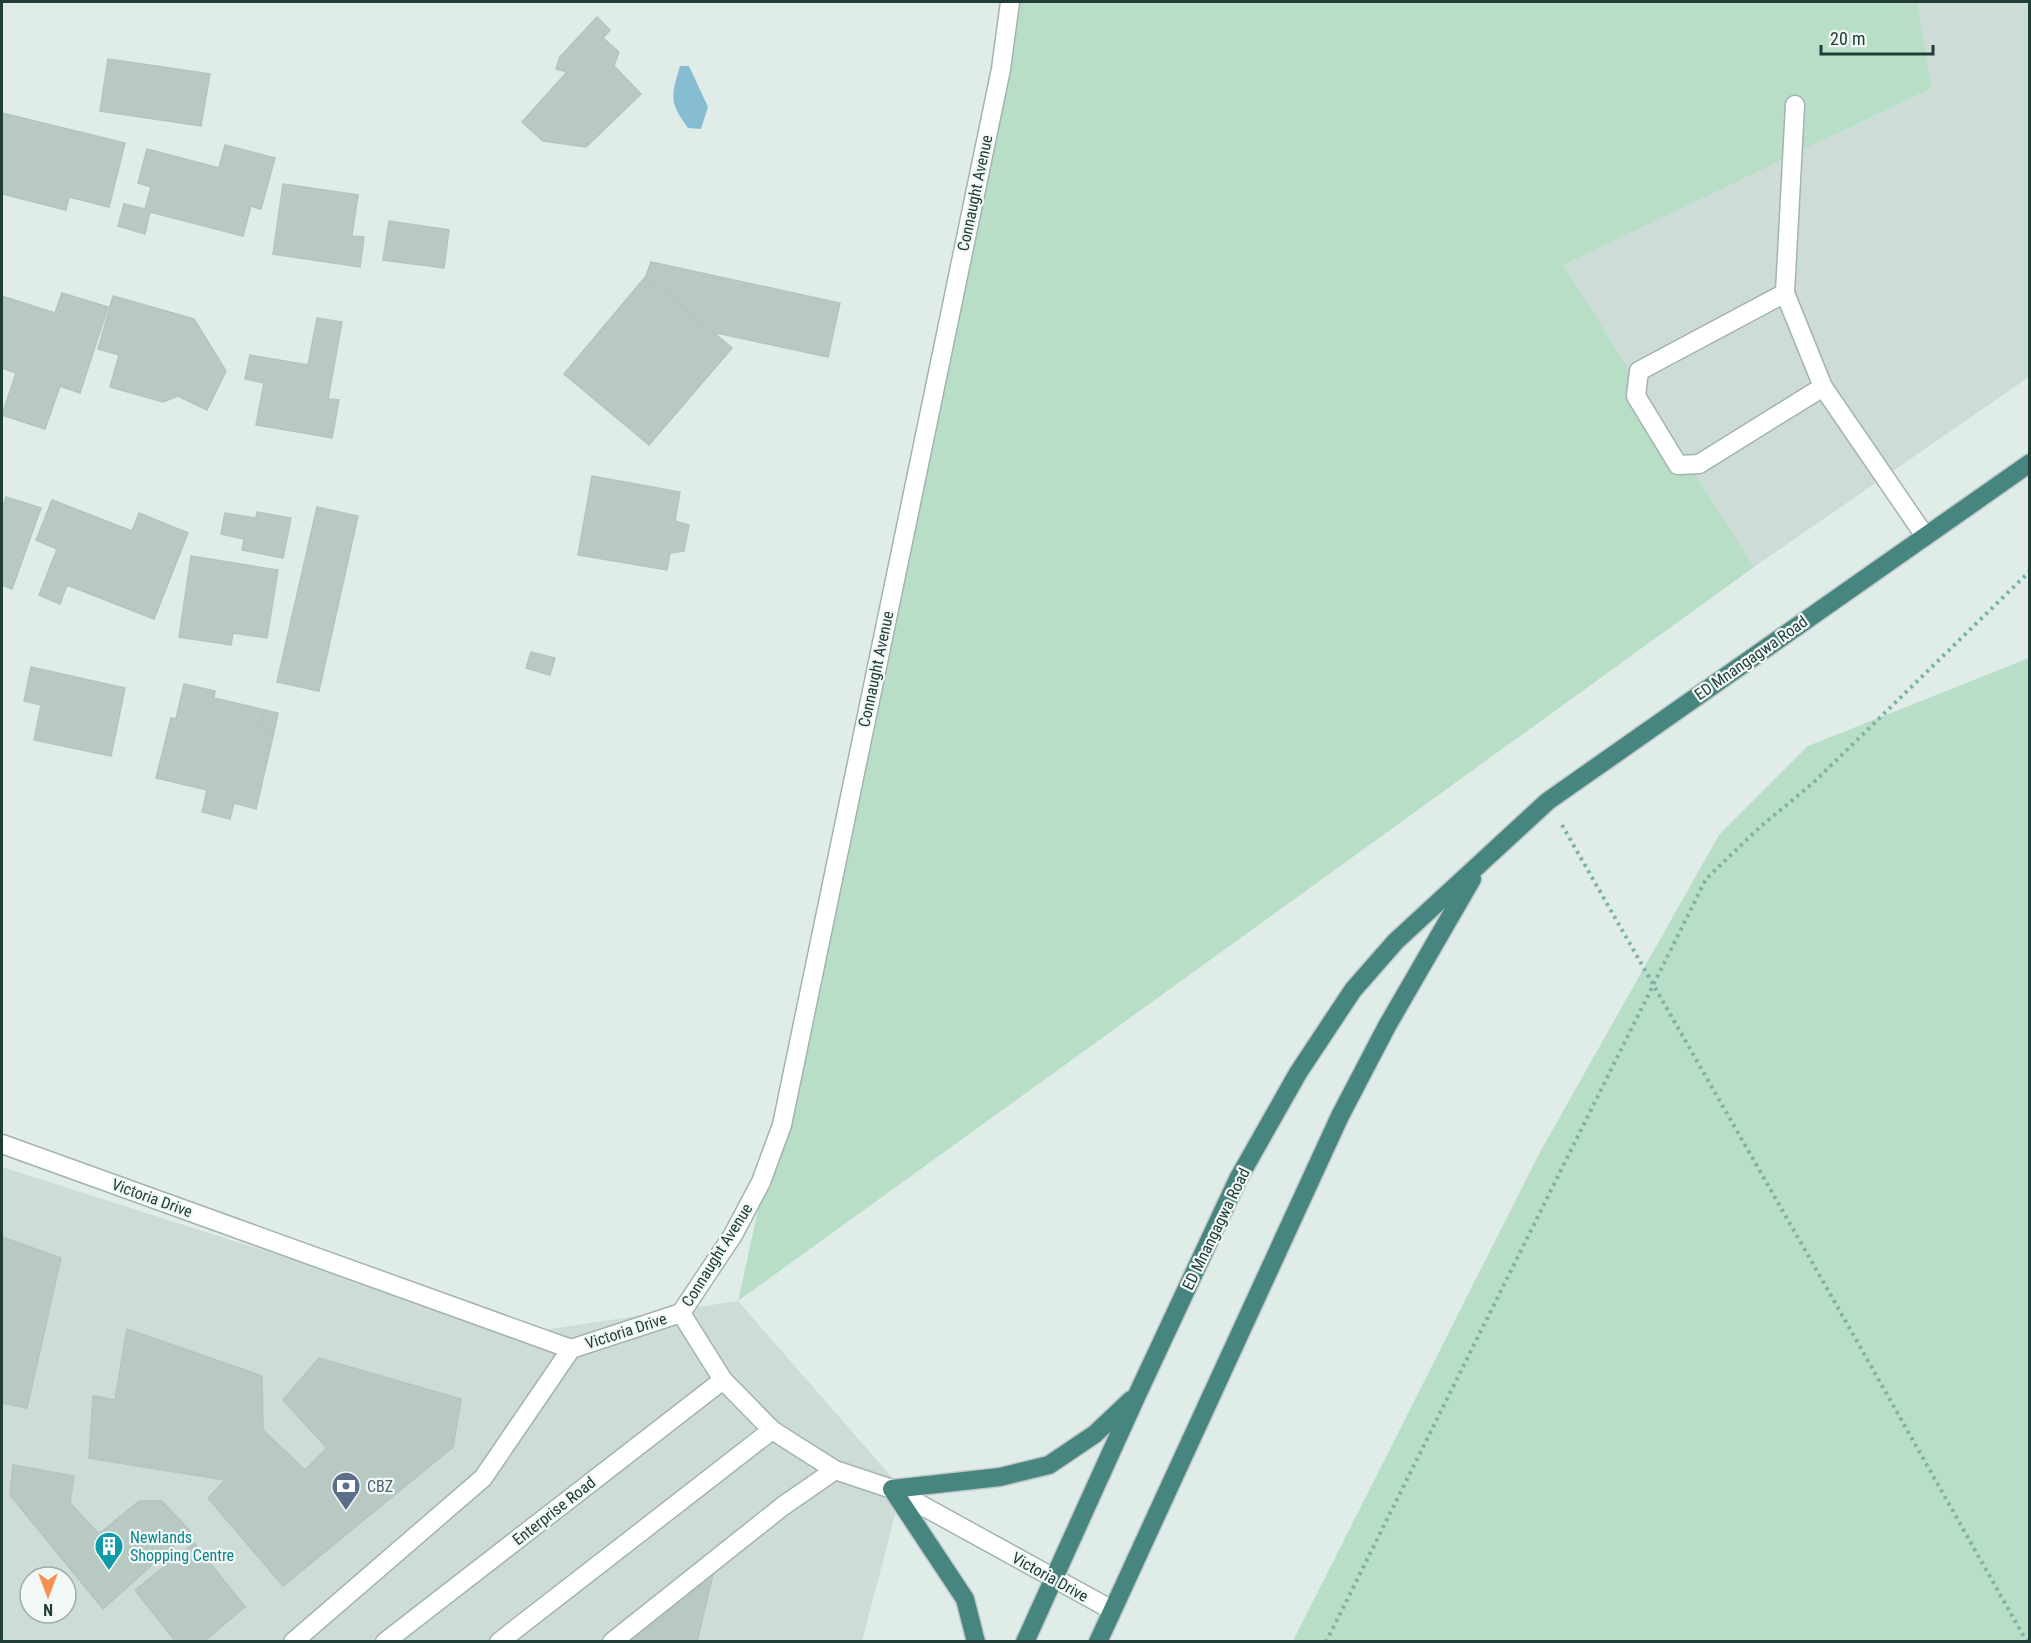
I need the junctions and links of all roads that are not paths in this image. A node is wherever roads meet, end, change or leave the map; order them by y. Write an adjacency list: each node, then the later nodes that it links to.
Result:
1 (1010, 2): 9 (street, Connaught Avenue)
2 (1795, 105): 3 (street)
3 (1785, 293): 4 (street); 4 (street)
4 (1823, 387): 6 (street)
5 (2030, 463): 6 (highway, ED Mnangagwa Road)
6 (1925, 536): 7 (highway, ED Mnangagwa Road)
7 (1480, 864): 12 (highway, ED Mnangagwa Road); 17 (highway, ED Mnangagwa Road)
8 (2, 1144): 10 (street, Victoria Drive)
9 (681, 1313): 10 (street, Victoria Drive); 11 (street, Victoria Drive)
10 (571, 1349): 18 (street)
11 (723, 1380): 13 (street, Victoria Drive); 19 (street, Enterprise Road)
12 (1137, 1395): 15 (highway); 16 (highway, ED Mnangagwa Road)
13 (772, 1430): 14 (street, Victoria Drive); 20 (street)
14 (835, 1470): 15 (street, Victoria Drive); 21 (street)
15 (892, 1489): 16 (street, Victoria Drive); 22 (highway)
16 (1054, 1580): 17 (street, Victoria Drive); 23 (highway, ED Mnangagwa Road)
17 (1112, 1610): 24 (highway, ED Mnangagwa Road)
18 (293, 1641)
19 (385, 1641)
20 (499, 1641)
21 (612, 1641)
22 (976, 1641)
23 (1025, 1641)
24 (1098, 1641)

